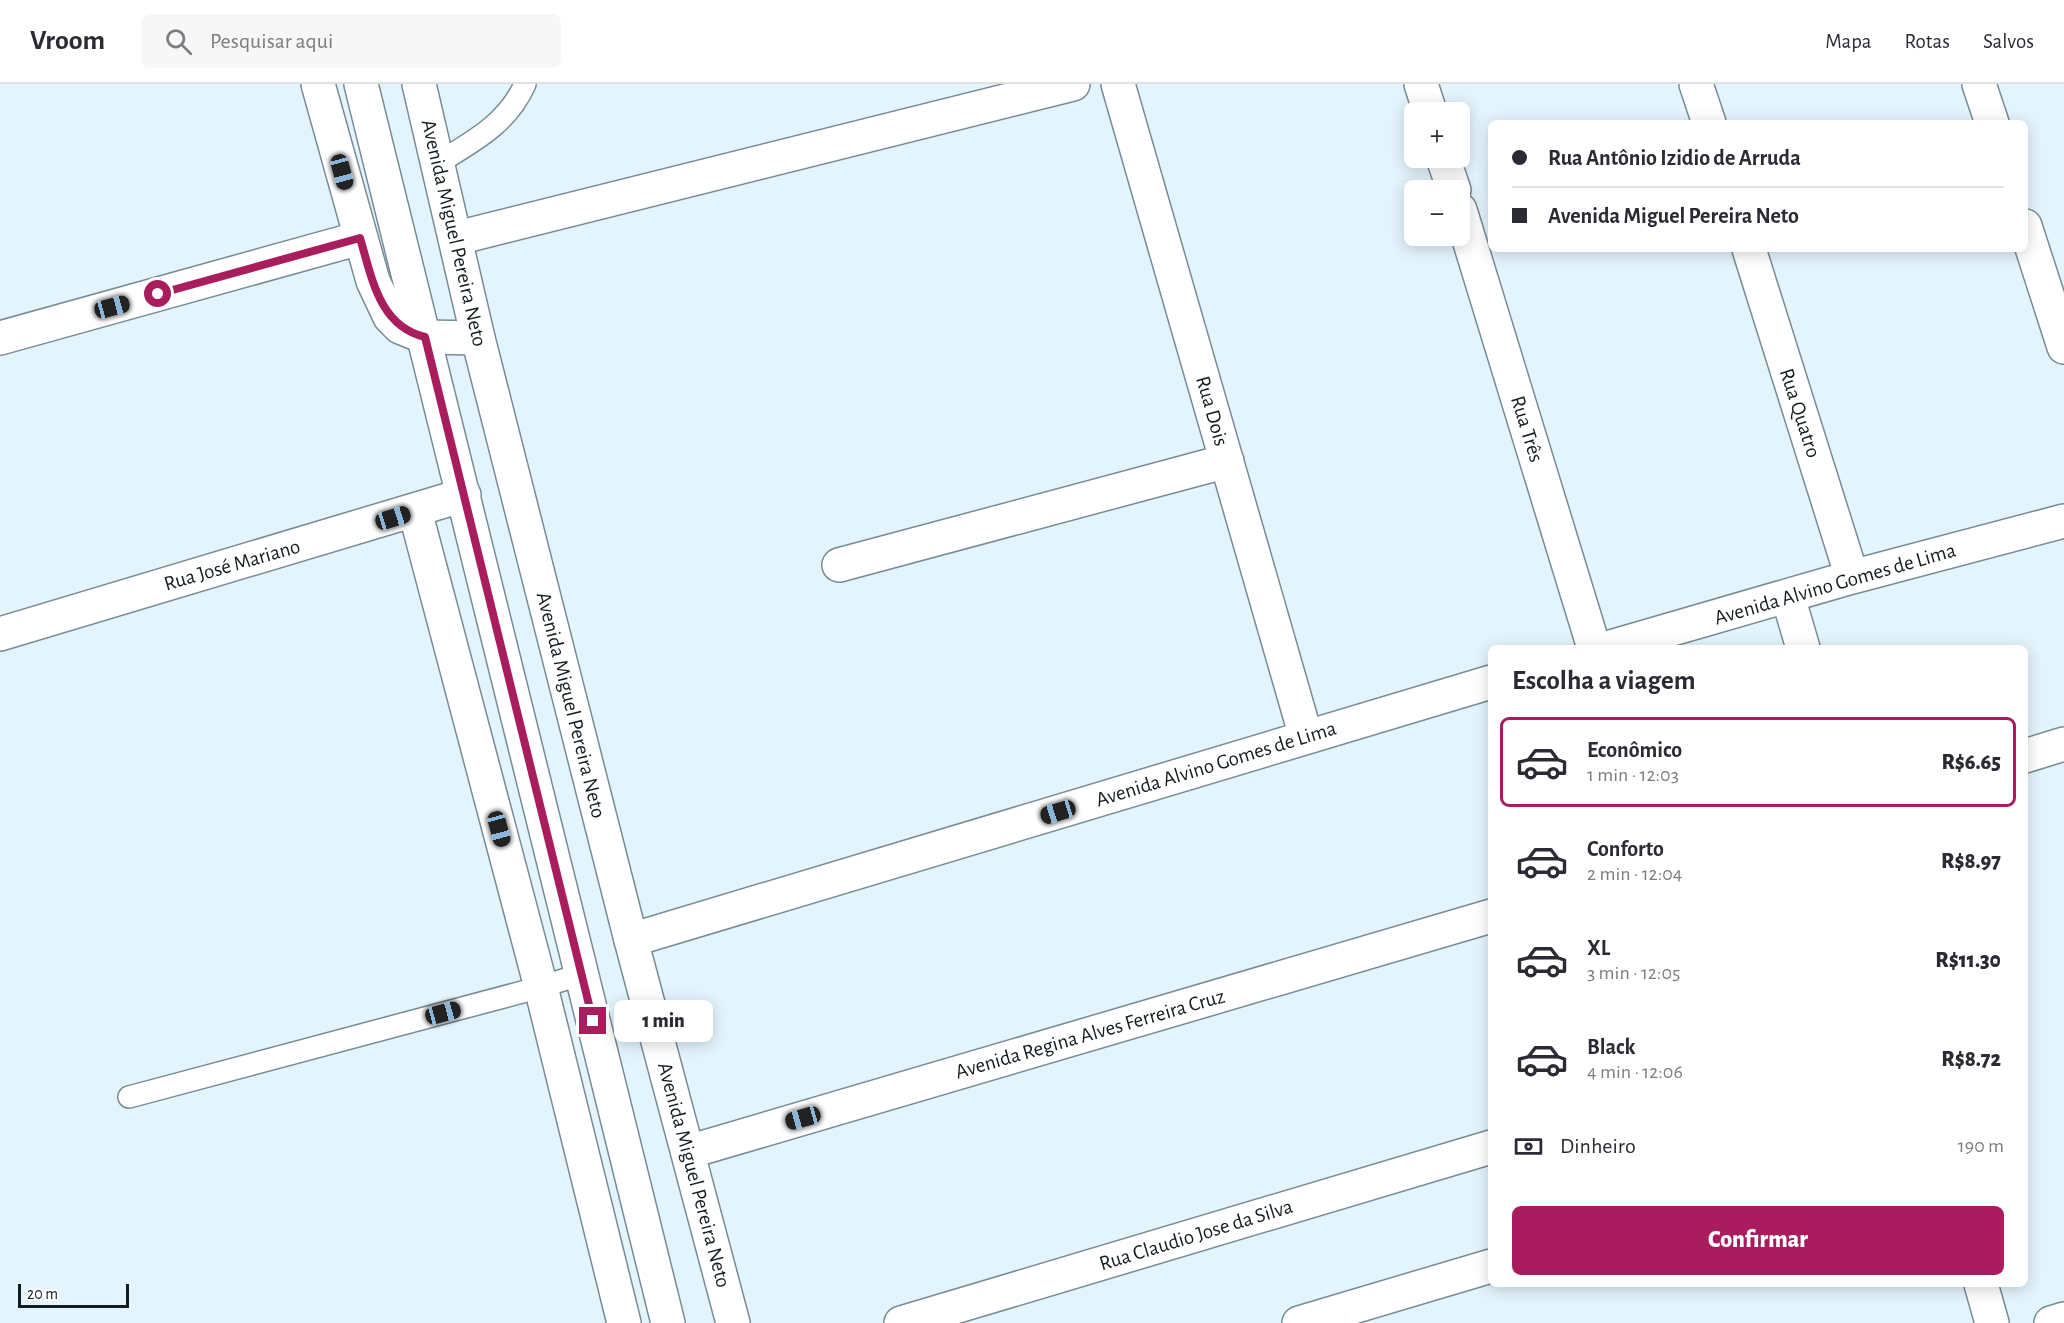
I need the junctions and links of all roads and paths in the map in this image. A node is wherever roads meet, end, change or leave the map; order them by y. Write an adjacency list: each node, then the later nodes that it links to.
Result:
1 (318, 84): 15 (street)
2 (361, 84): 19 (street)
3 (419, 84): 13 (street, Avenida Miguel Pereira Neto)
4 (525, 84): 13 (lane)
5 (1073, 84): 16 (street)
6 (1118, 84): 23 (street, Rua Dois)
7 (1421, 84): 10 (street)
8 (1696, 84): 11 (street)
9 (1979, 84): 12 (street)
10 (1427, 102)
11 (1708, 120)
12 (1991, 120)
13 (438, 163): 16 (street, Avenida Miguel Pereira Neto)
14 (2028, 235): 22 (street)
15 (360, 238): 19 (street); 20 (street)
16 (457, 238): 21 (street, Avenida Miguel Pereira Neto)
17 (1470, 243): 31 (street, Rua Três)
18 (1750, 252): 28 (street, Rua Quatro)
19 (425, 337): 21 (street); 24 (street)
20 (0, 338)
21 (478, 338): 39 (street, Avenida Miguel Pereira Neto)
22 (2064, 347)
23 (1227, 461): 27 (street); 35 (street, Rua Dois)
24 (464, 495): 25 (street, Rua José Mariano); 40 (street)
25 (415, 511): 30 (street, Rua José Mariano); 41 (street)
26 (2064, 521): 28 (street, Avenida Alvino Gomes de Lima)
27 (839, 565)
28 (1852, 577): 29 (street, Avenida Alvino Gomes de Lima)
29 (1788, 597): 32 (street, Avenida Alvino Gomes de Lima); 33 (street)
30 (0, 634)
31 (1593, 645)
32 (1617, 645)
33 (1802, 645)
34 (1488, 683): 35 (street, Avenida Alvino Gomes de Lima)
35 (1306, 737): 39 (street, Avenida Alvino Gomes de Lima)
36 (2064, 744): 37 (street)
37 (2028, 755)
38 (1488, 917): 44 (street, Avenida Regina Alves Ferreira Cruz)
39 (631, 940): 44 (street, Avenida Miguel Pereira Neto)
40 (582, 974): 41 (lane); 49 (street)
41 (541, 987): 42 (lane); 48 (street)
42 (129, 1097)
43 (1488, 1149): 51 (street, Rua Claudio Jose da Silva)
44 (688, 1152): 50 (street, Avenida Miguel Pereira Neto)
45 (1488, 1267): 52 (street)
46 (1982, 1287): 53 (street)
47 (2064, 1319): 54 (street)
48 (624, 1323)
49 (668, 1323)
50 (733, 1323)
51 (901, 1323)
52 (1299, 1323)
53 (1992, 1323)
54 (2051, 1323)

